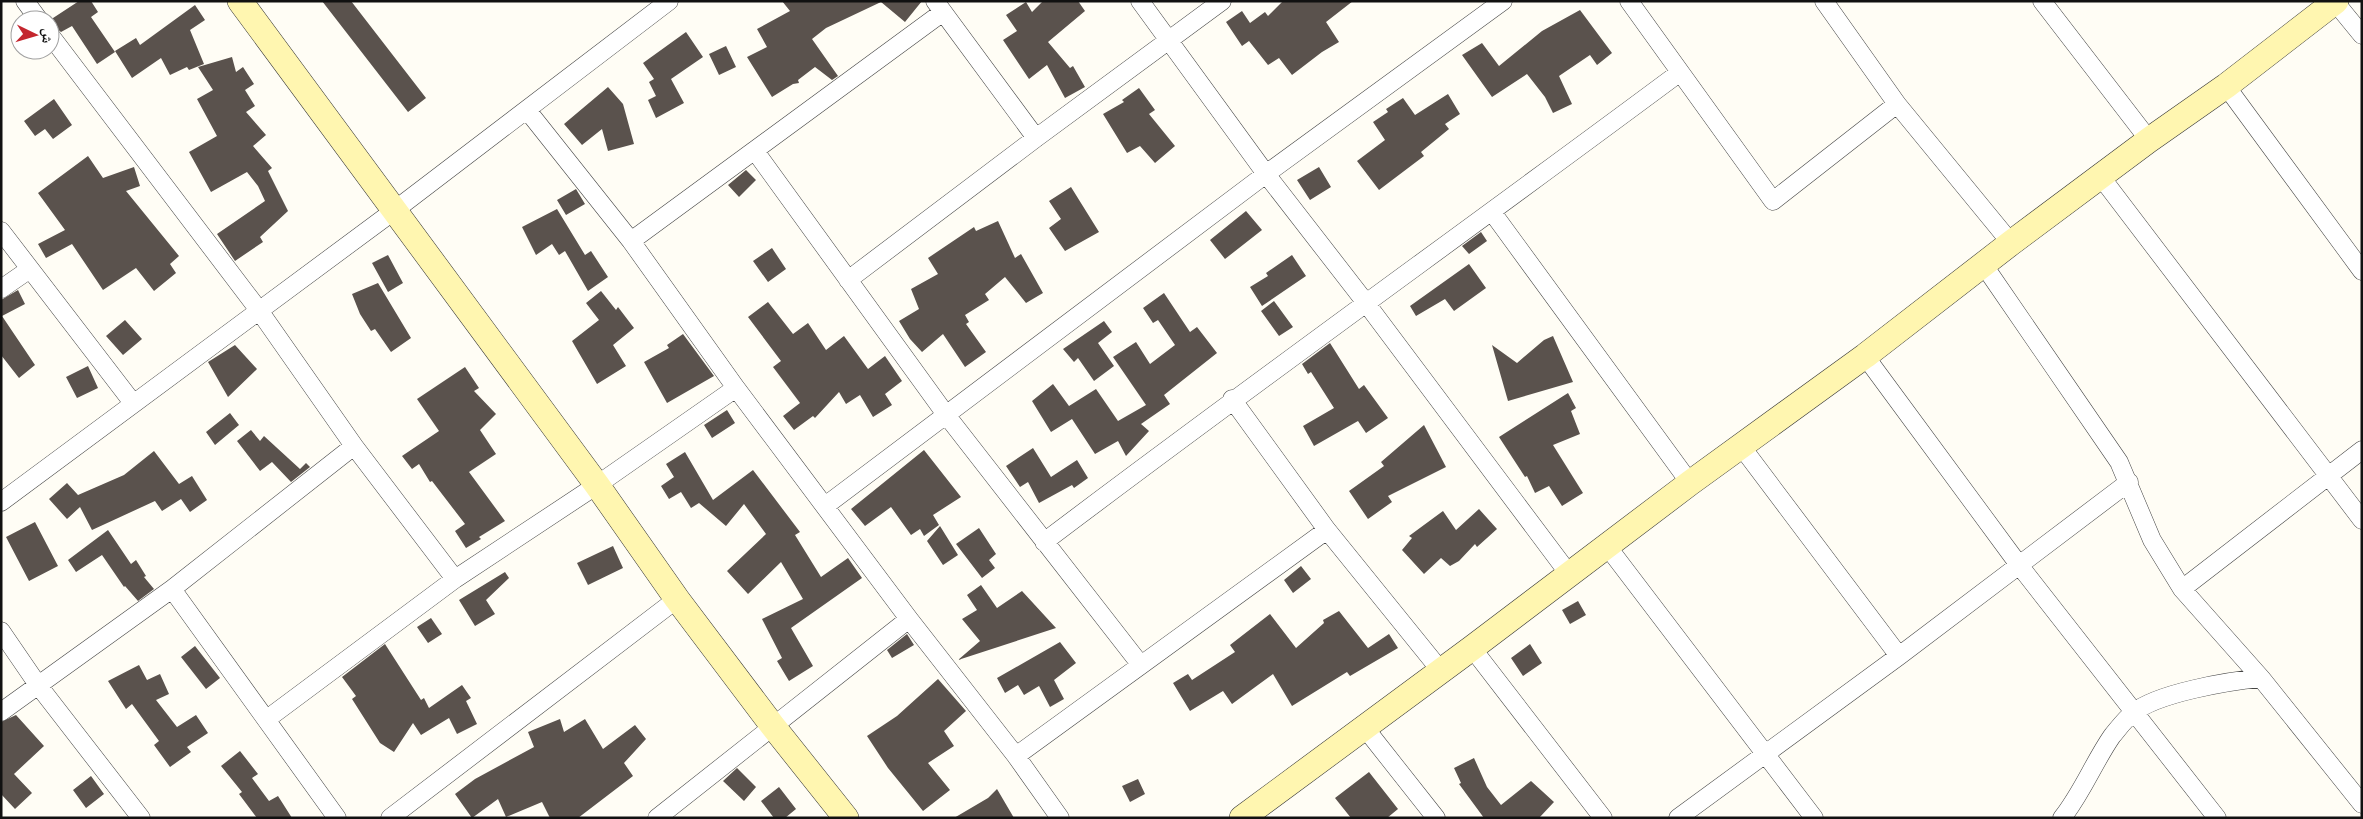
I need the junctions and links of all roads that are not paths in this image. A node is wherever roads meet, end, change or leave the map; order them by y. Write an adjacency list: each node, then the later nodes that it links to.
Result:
1 (240, 1): 23 (street)
2 (1140, 1): 12 (street)
3 (1222, 1): 12 (street)
4 (1503, 1): 21 (street)
5 (1629, 1): 14 (street)
6 (1824, 1): 16 (street)
7 (2042, 1): 19 (street)
8 (666, 2): 17 (street)
9 (2336, 2): 11 (street); 15 (street)
10 (939, 7): 18 (street); 20 (street)
11 (2362, 35)
12 (1168, 41): 18 (street); 21 (street)
13 (60, 48): 34 (street)
14 (1679, 72): 16 (street); 24 (street)
15 (2226, 86): 19 (street); 30 (street)
16 (1897, 104): 27 (street)
17 (527, 110): 23 (street); 26 (street)
18 (1036, 138): 31 (street)
19 (2149, 140): 22 (street)
20 (755, 151): 26 (street); 31 (street)
21 (1266, 174): 33 (street); 39 (street)
22 (2102, 176): 27 (street); 43 (street)
23 (395, 210): 34 (street); 46 (street)
24 (1492, 212): 33 (street); 44 (street)
25 (1, 230): 29 (street)
26 (630, 241): 36 (street)
27 (2011, 243): 28 (street)
28 (1983, 264): 35 (street); 45 (street)
29 (30, 269): 32 (street); 38 (street)
30 (2362, 271)
31 (848, 280): 39 (street)
32 (1, 290)
33 (1366, 303): 37 (street); 54 (street)
34 (258, 309): 38 (street); 40 (street)
35 (1865, 356): 41 (street); 53 (street)
36 (736, 388): 46 (street); 48 (street)
37 (1232, 400): 50 (street); 51 (street)
38 (133, 403): 47 (street)
39 (947, 416): 48 (street); 51 (street)
40 (354, 446): 55 (street); 56 (street)
41 (1741, 446): 44 (street); 62 (street)
42 (2362, 450): 43 (street)
43 (2330, 476): 49 (street); 57 (street)
44 (1690, 482): 52 (street)
45 (2129, 482): 53 (street); 57 (street)
46 (597, 485): 55 (street); 58 (street)
47 (1, 502)
48 (825, 506): 59 (street)
49 (2362, 520)
50 (1328, 530): 63 (street); 64 (street)
51 (1044, 542): 63 (street)
52 (1607, 546): 54 (street); 72 (street)
53 (2019, 565): 62 (street); 68 (street)
54 (1568, 574): 61 (street)
55 (455, 579): 69 (street)
56 (172, 589): 66 (street); 69 (street)
57 (2182, 589): 65 (street)
58 (677, 599): 70 (street); 79 (street)
59 (909, 619): 70 (street); 73 (street)
60 (1, 631): 66 (street)
61 (1472, 648): 64 (street); 84 (street)
62 (1899, 656): 72 (street)
63 (1140, 664): 73 (street)
64 (1441, 671): 71 (street)
65 (2261, 678): 68 (street); 74 (street)
66 (38, 684): 67 (street); 77 (street)
67 (1, 712)
68 (2133, 712): 75 (street); 87 (street)
69 (267, 719): 78 (street)
70 (772, 725): 80 (street); 81 (street)
71 (1365, 728): 76 (street); 83 (street)
72 (1766, 755): 85 (street); 86 (street)
73 (1016, 756): 82 (street)
74 (2362, 804)
75 (2068, 815)
76 (1244, 817)
77 (141, 818)
78 (337, 818)
79 (390, 818)
80 (657, 818)
81 (846, 818)
82 (1060, 818)
83 (1436, 818)
84 (1603, 818)
85 (1678, 818)
86 (1814, 818)
87 (2217, 818)

